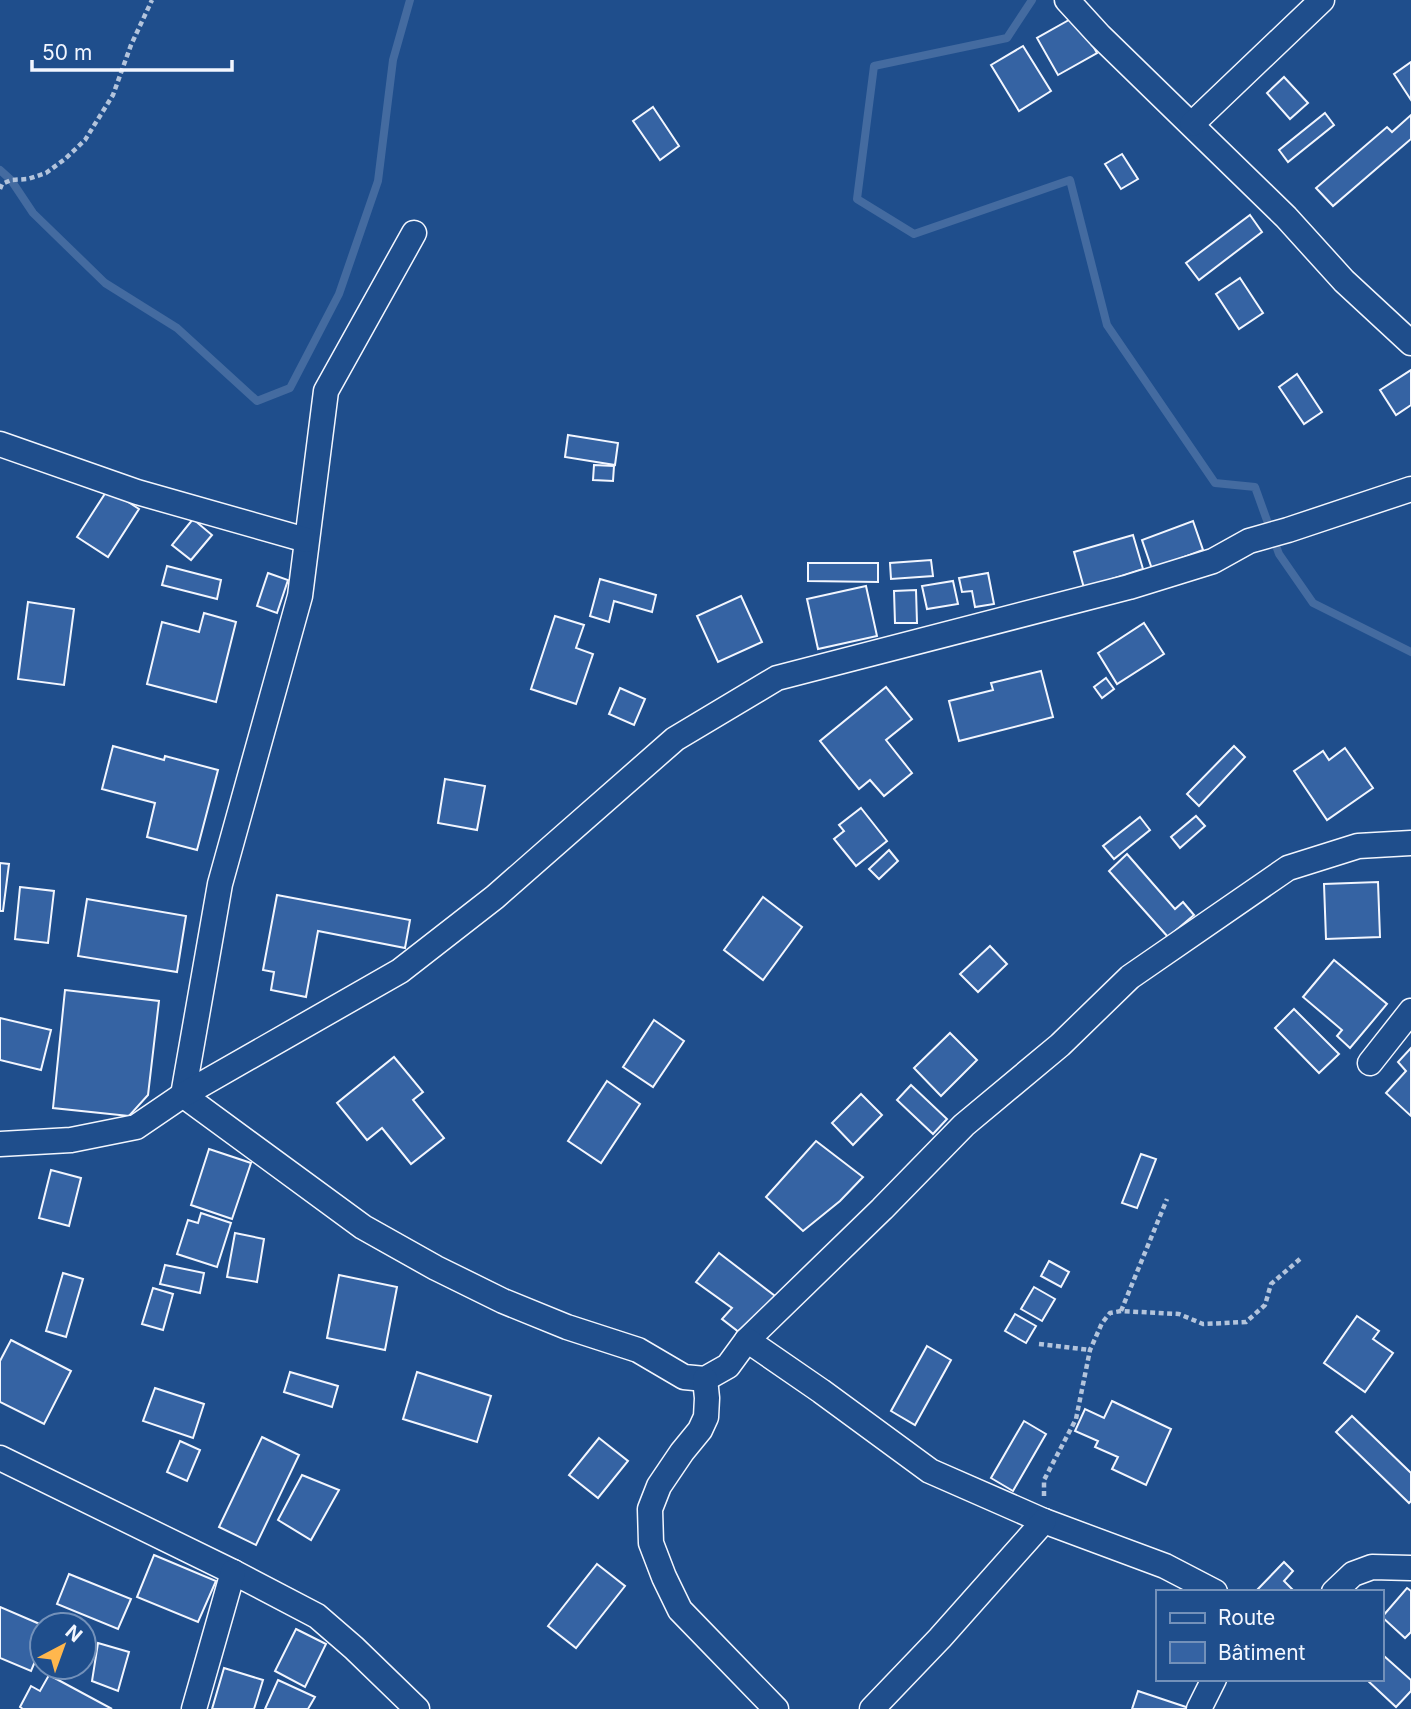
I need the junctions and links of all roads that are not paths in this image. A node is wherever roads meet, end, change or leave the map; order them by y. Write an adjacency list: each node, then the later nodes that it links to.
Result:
1 (1067, 0): 3 (street)
2 (1322, 0): 3 (street)
3 (1192, 124): 5 (street)
4 (414, 233): 8 (street)
5 (1411, 343)
6 (0, 444): 8 (street)
7 (1411, 489): 12 (street)
8 (306, 540): 12 (street)
9 (1408, 841): 14 (street)
10 (1411, 1011): 11 (street)
11 (1370, 1063)
12 (183, 1095): 13 (street); 15 (street)
13 (0, 1144)
14 (747, 1340): 15 (street); 17 (street)
15 (705, 1379): 25 (street)
16 (0, 1458): 19 (street)
17 (1044, 1521): 20 (street); 26 (street)
18 (1411, 1568): 21 (street)
19 (233, 1572): 23 (street); 24 (street)
20 (1210, 1590)
21 (1336, 1590)
22 (1213, 1681): 27 (street)
23 (194, 1709)
24 (416, 1709)
25 (776, 1709)
26 (872, 1709)
27 (1199, 1709)

